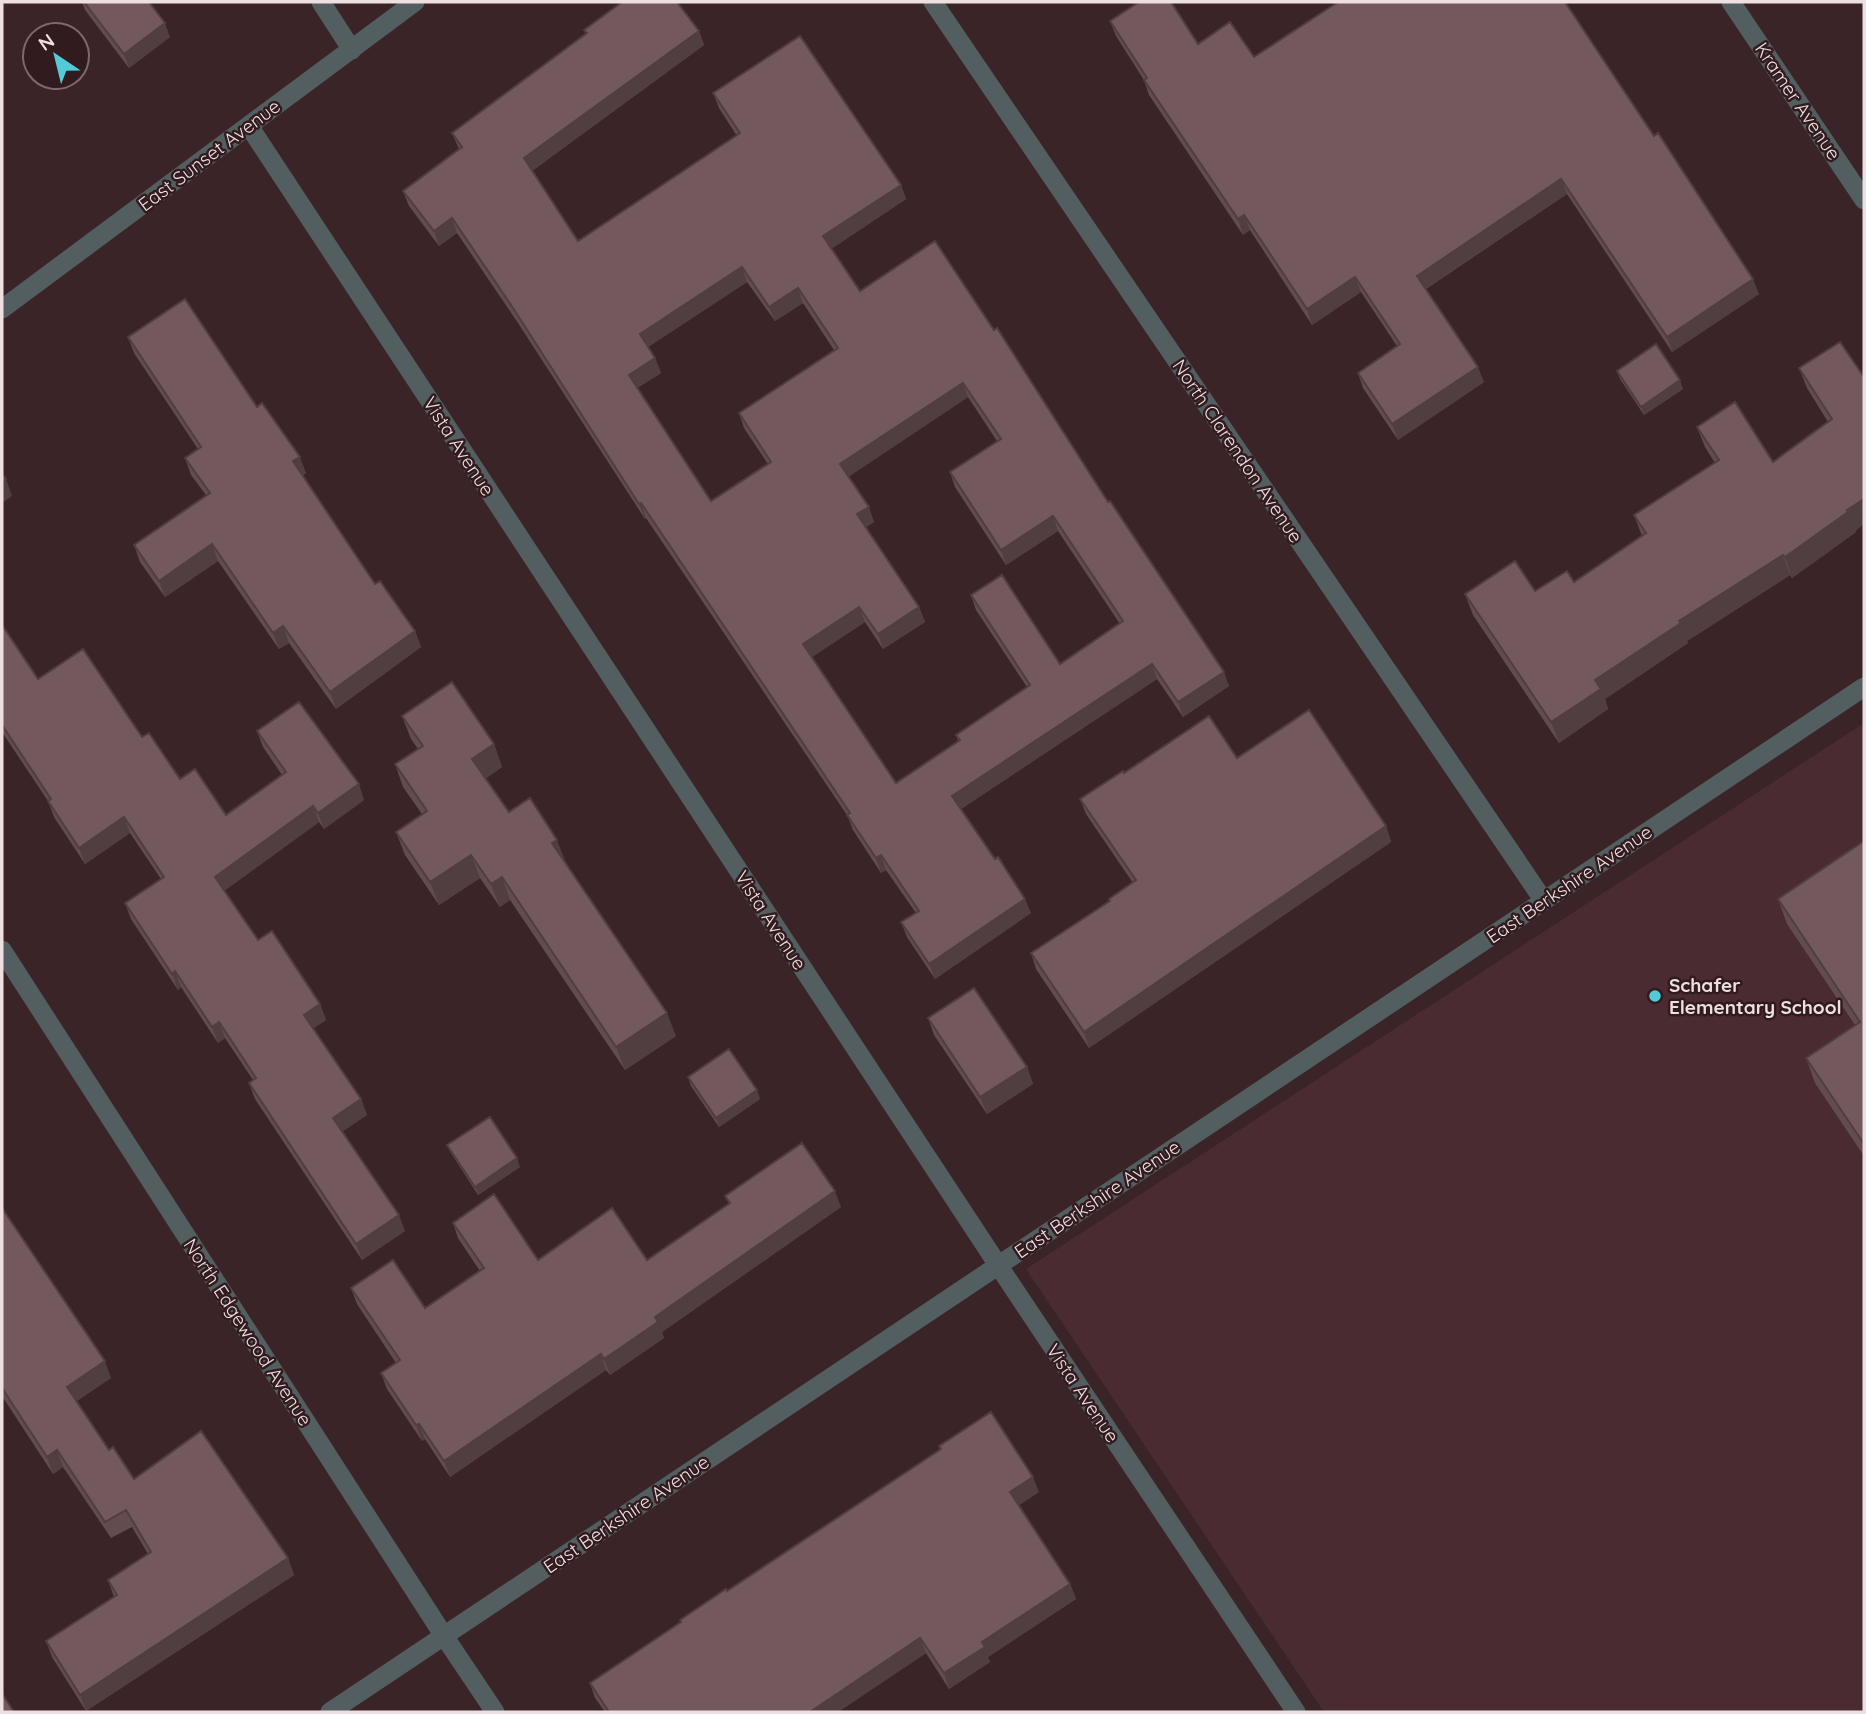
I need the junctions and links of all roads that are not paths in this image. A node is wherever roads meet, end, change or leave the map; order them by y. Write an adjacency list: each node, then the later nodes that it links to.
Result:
1 (321, 2): 5 (street)
2 (415, 2): 5 (street, East Sunset Avenue)
3 (933, 2): 10 (street, North Clarendon Avenue)
4 (1731, 2): 7 (street, Kramer Avenue)
5 (352, 50): 6 (street, East Sunset Avenue)
6 (248, 126): 8 (street, East Sunset Avenue); 12 (street, Vista Avenue)
7 (1864, 200)
8 (2, 309)
9 (1864, 687): 10 (street, East Berkshire Avenue)
10 (1544, 901): 12 (street, East Berkshire Avenue)
11 (2, 950): 13 (street, North Edgewood Avenue)
12 (998, 1265): 13 (street, East Berkshire Avenue); 16 (street, Vista Avenue)
13 (444, 1636): 14 (street, East Berkshire Avenue); 15 (street, North Edgewood Avenue)
14 (330, 1712)
15 (495, 1712)
16 (1296, 1712)

